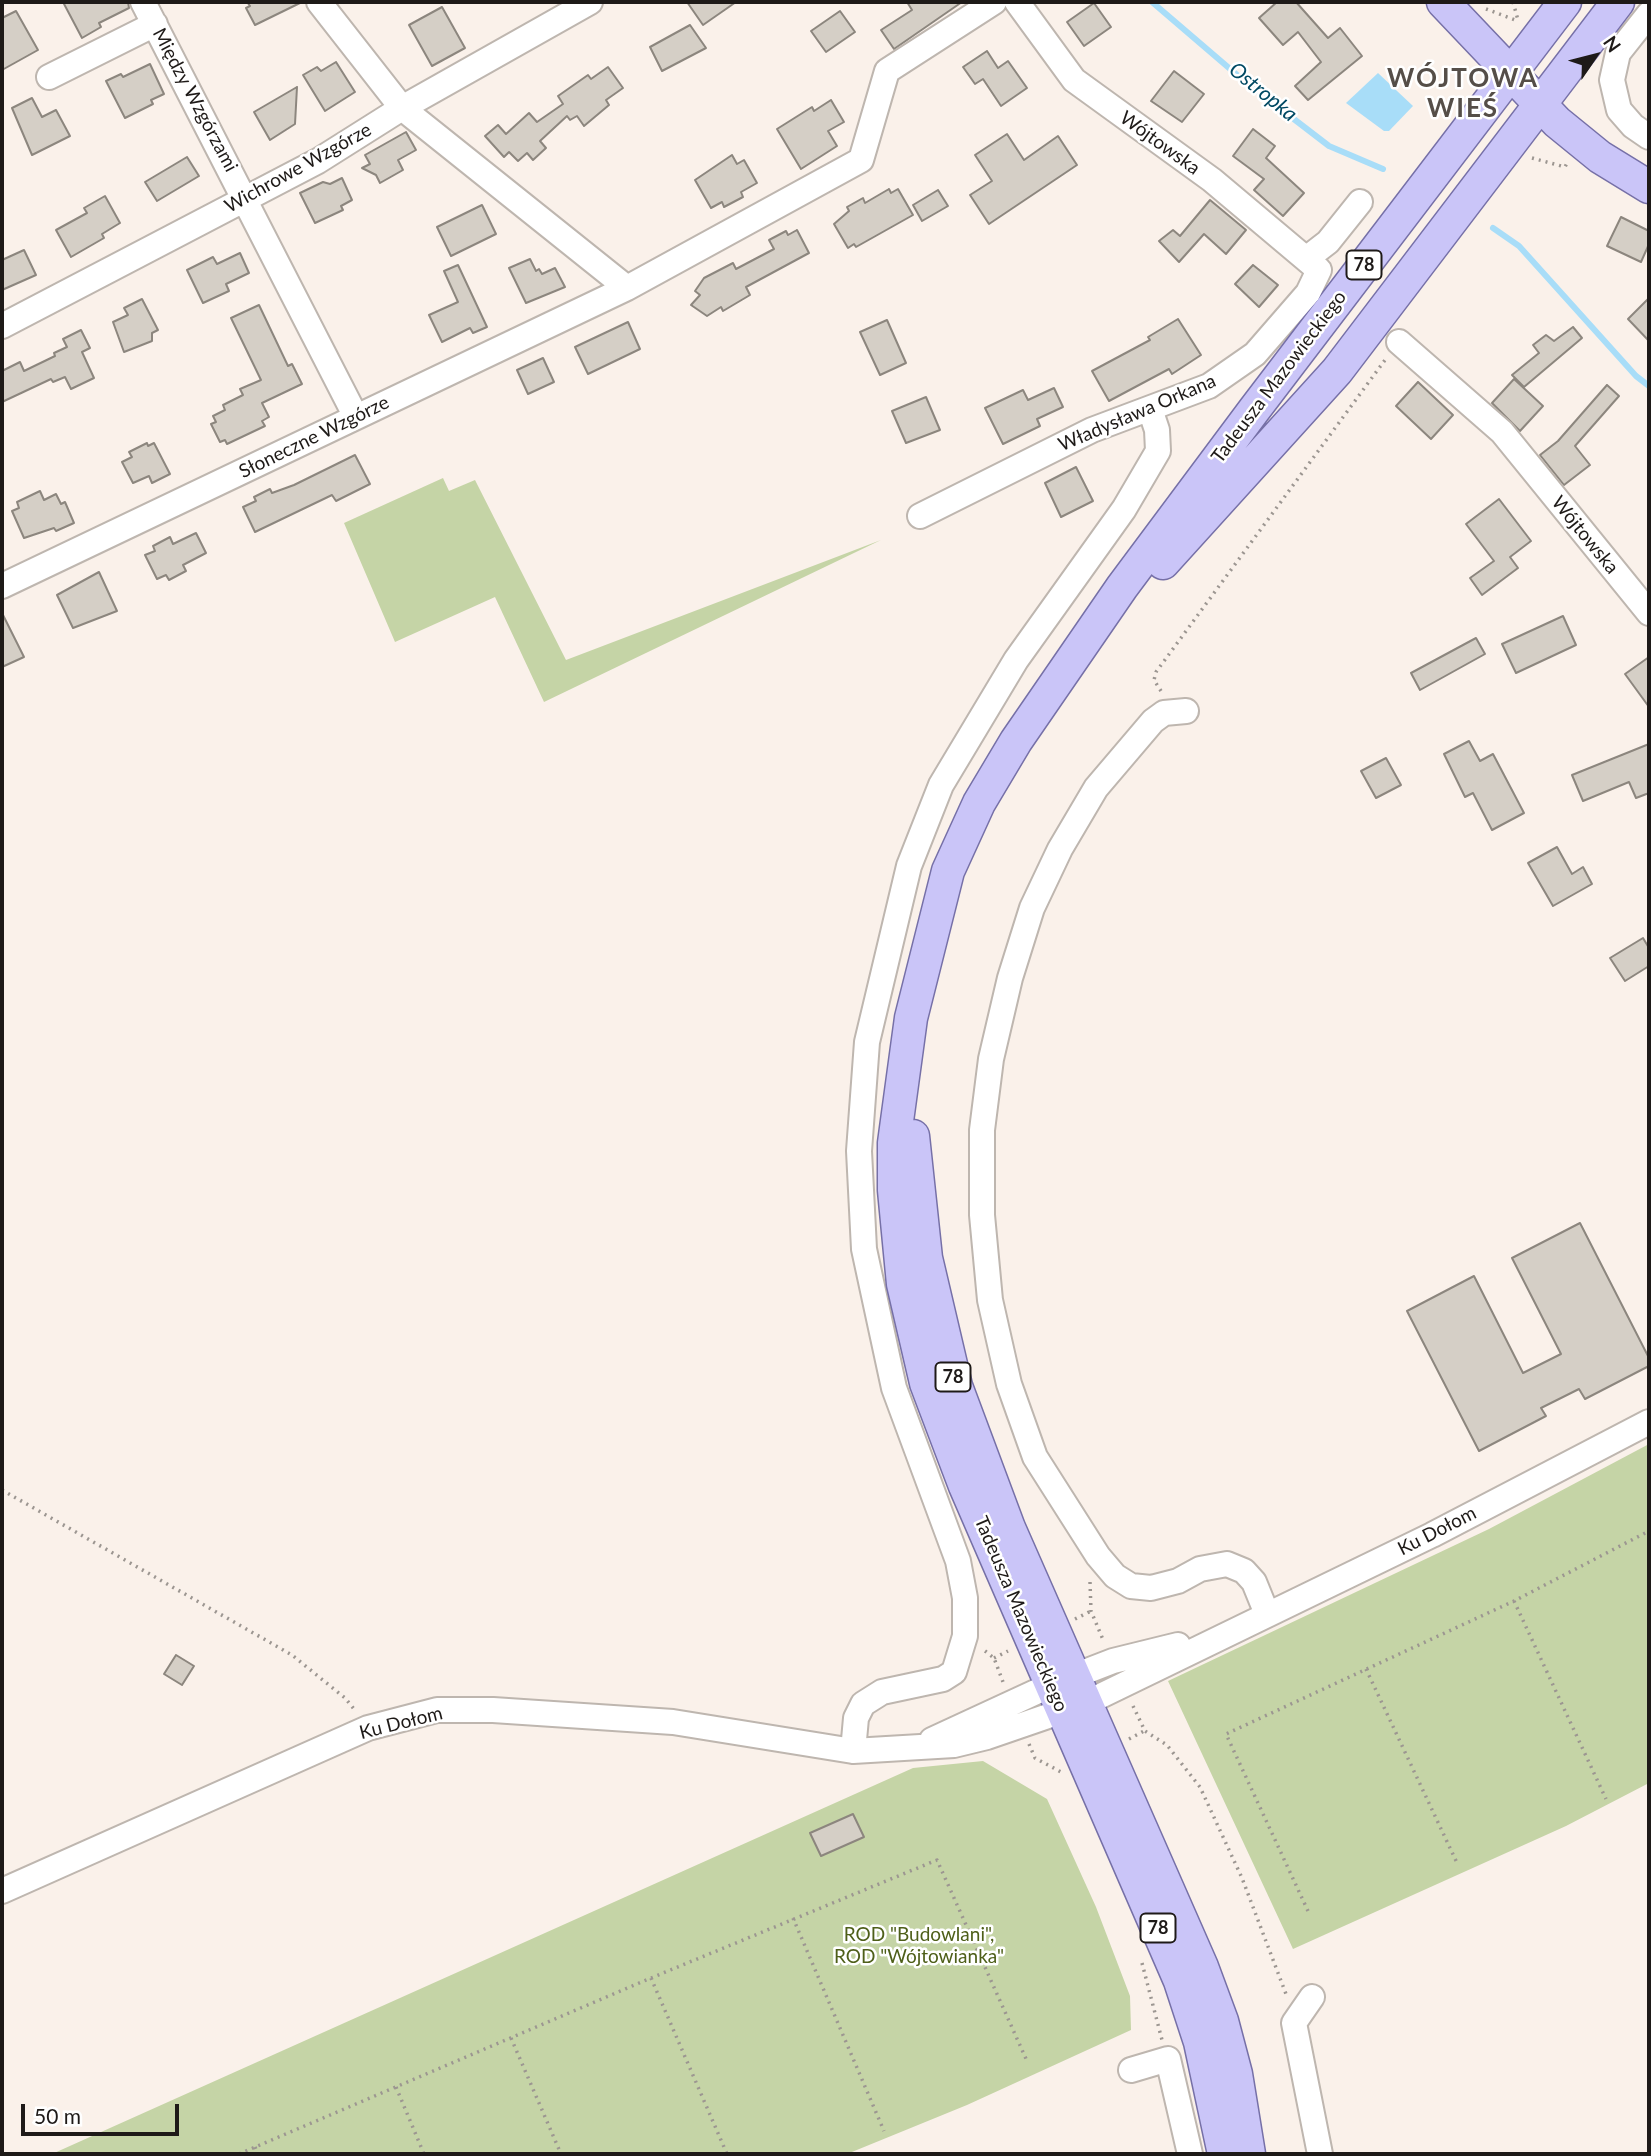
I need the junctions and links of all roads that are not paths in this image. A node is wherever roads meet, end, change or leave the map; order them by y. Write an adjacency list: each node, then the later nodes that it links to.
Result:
1 (143, 2): 10 (street, Między Wzgórzami)
2 (319, 2): 14 (street)
3 (590, 2): 14 (street, Wichrowe Wzgórze)
4 (994, 2): 20 (street, Słoneczne Wzgórze)
5 (1017, 2): 19 (street, Wójtowska)
6 (1443, 2): 11 (main road)
7 (1565, 2): 11 (main road, 78)
8 (1618, 2): 13 (main road, 78)
9 (1649, 14): 15 (street)
10 (155, 24): 12 (street); 17 (street, Między Wzgórzami)
11 (1510, 75): 13 (main road); 28 (main road, Tadeusza Mazowieckiego / 78)
12 (49, 76)
13 (1540, 106): 16 (main road); 28 (main road, Tadeusza Mazowieckiego / 78)
14 (402, 108): 17 (street, Wichrowe Wzgórze); 20 (street)
15 (1649, 137)
16 (1649, 187)
17 (246, 198): 21 (street, Wichrowe Wzgórze); 24 (street, Między Wzgórzami)
18 (1360, 202): 19 (street, Władysława Orkana)
19 (1313, 264): 23 (street, Władysława Orkana)
20 (626, 288): 24 (street, Słoneczne Wzgórze)
21 (2, 326)
22 (1399, 342): 27 (street, Wójtowska)
23 (1150, 409): 25 (street, Władysława Orkana); 34 (street)
24 (356, 417): 26 (street, Słoneczne Wzgórze)
25 (920, 516)
26 (2, 586)
27 (1649, 613)
28 (1056, 685): 33 (main road, Tadeusza Mazowieckiego / 78)
29 (1175, 712): 31 (street)
30 (1649, 1422): 31 (street, Ku Dołom)
31 (1267, 1614): 32 (street, Ku Dołom)
32 (1222, 1634): 33 (street, Ku Dołom); 33 (street, Ku Dołom)
33 (1068, 1694): 34 (street, Ku Dołom); 39 (main road, Tadeusza Mazowieckiego / 78); 40 (main road, Tadeusza Mazowieckiego / 78)
34 (853, 1751): 35 (street, Ku Dołom)
35 (2, 1891)
36 (1312, 1997): 41 (street)
37 (1131, 2070): 38 (street)
38 (1190, 2154)
39 (1224, 2154)
40 (1249, 2154)
41 (1320, 2154)

